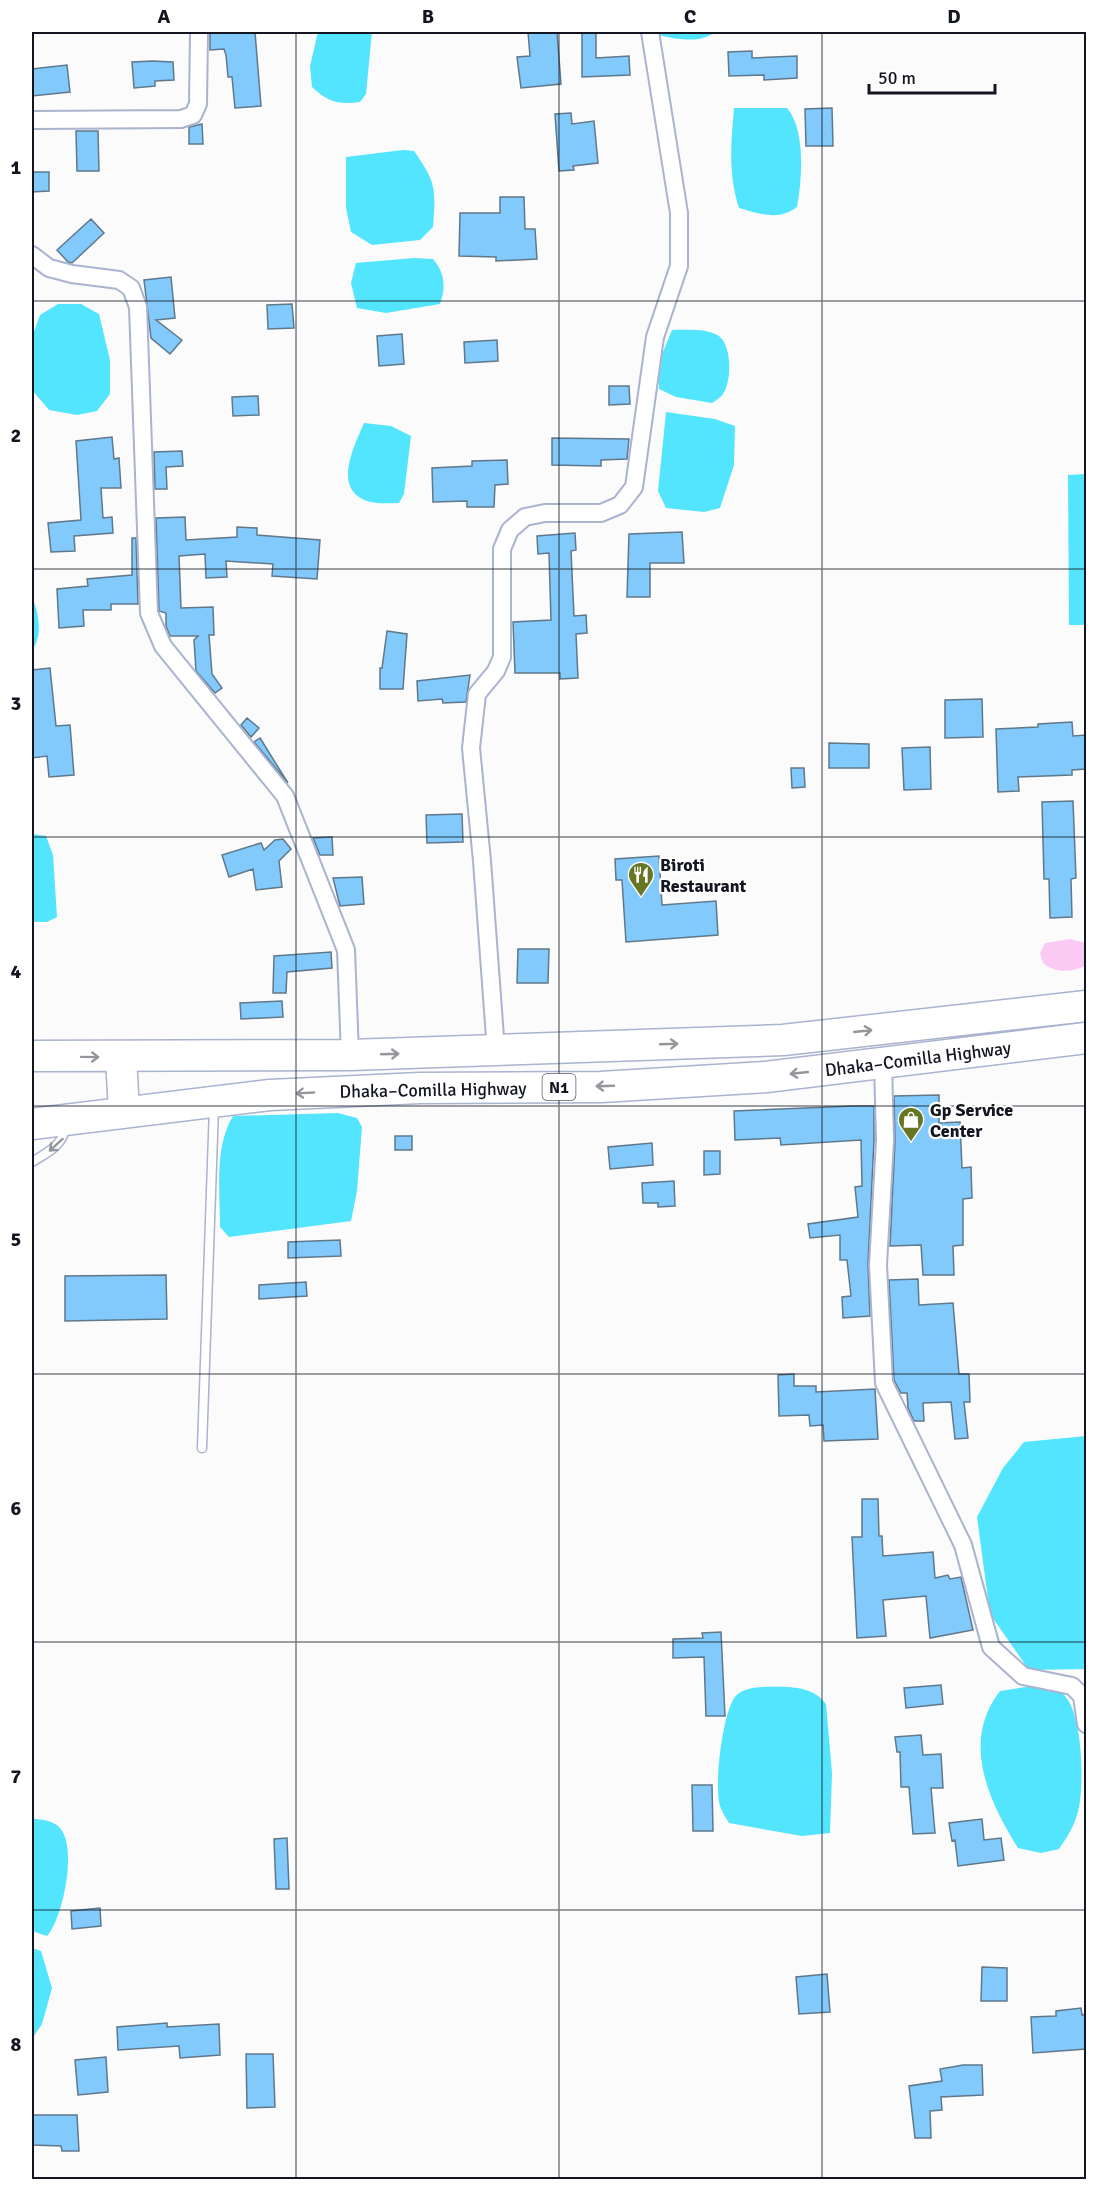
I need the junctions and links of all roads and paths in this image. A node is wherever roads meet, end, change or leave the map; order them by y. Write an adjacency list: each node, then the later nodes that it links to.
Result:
1 (199, 32): 3 (street)
2 (650, 32): 7 (street)
3 (32, 120)
4 (32, 255): 8 (street)
5 (1086, 1006): 7 (highway, Dhaka–Comilla Highway / N1, one-way to 5)
6 (1086, 1038): 11 (highway, Dhaka–Comilla Highway / N1)
7 (496, 1051): 8 (highway, Dhaka–Comilla Highway / N1, one-way to 7)
8 (350, 1055): 10 (highway, Dhaka–Comilla Highway / N1)
9 (32, 1056): 10 (highway, Dhaka–Comilla Highway / N1, one-way to 10)
10 (121, 1058): 13 (highway)
11 (883, 1064): 12 (highway, Dhaka–Comilla Highway / N1, one-way to 12); 18 (street)
12 (215, 1101): 13 (highway, Dhaka–Comilla Highway / N1); 17 (lane)
13 (124, 1111): 14 (highway, Dhaka–Comilla Highway / N1)
14 (68, 1119): 15 (highway, Dhaka–Comilla Highway / N1); 16 (lane, one-way to 16)
15 (32, 1124)
16 (32, 1162)
17 (202, 1448)
18 (1086, 1724)

